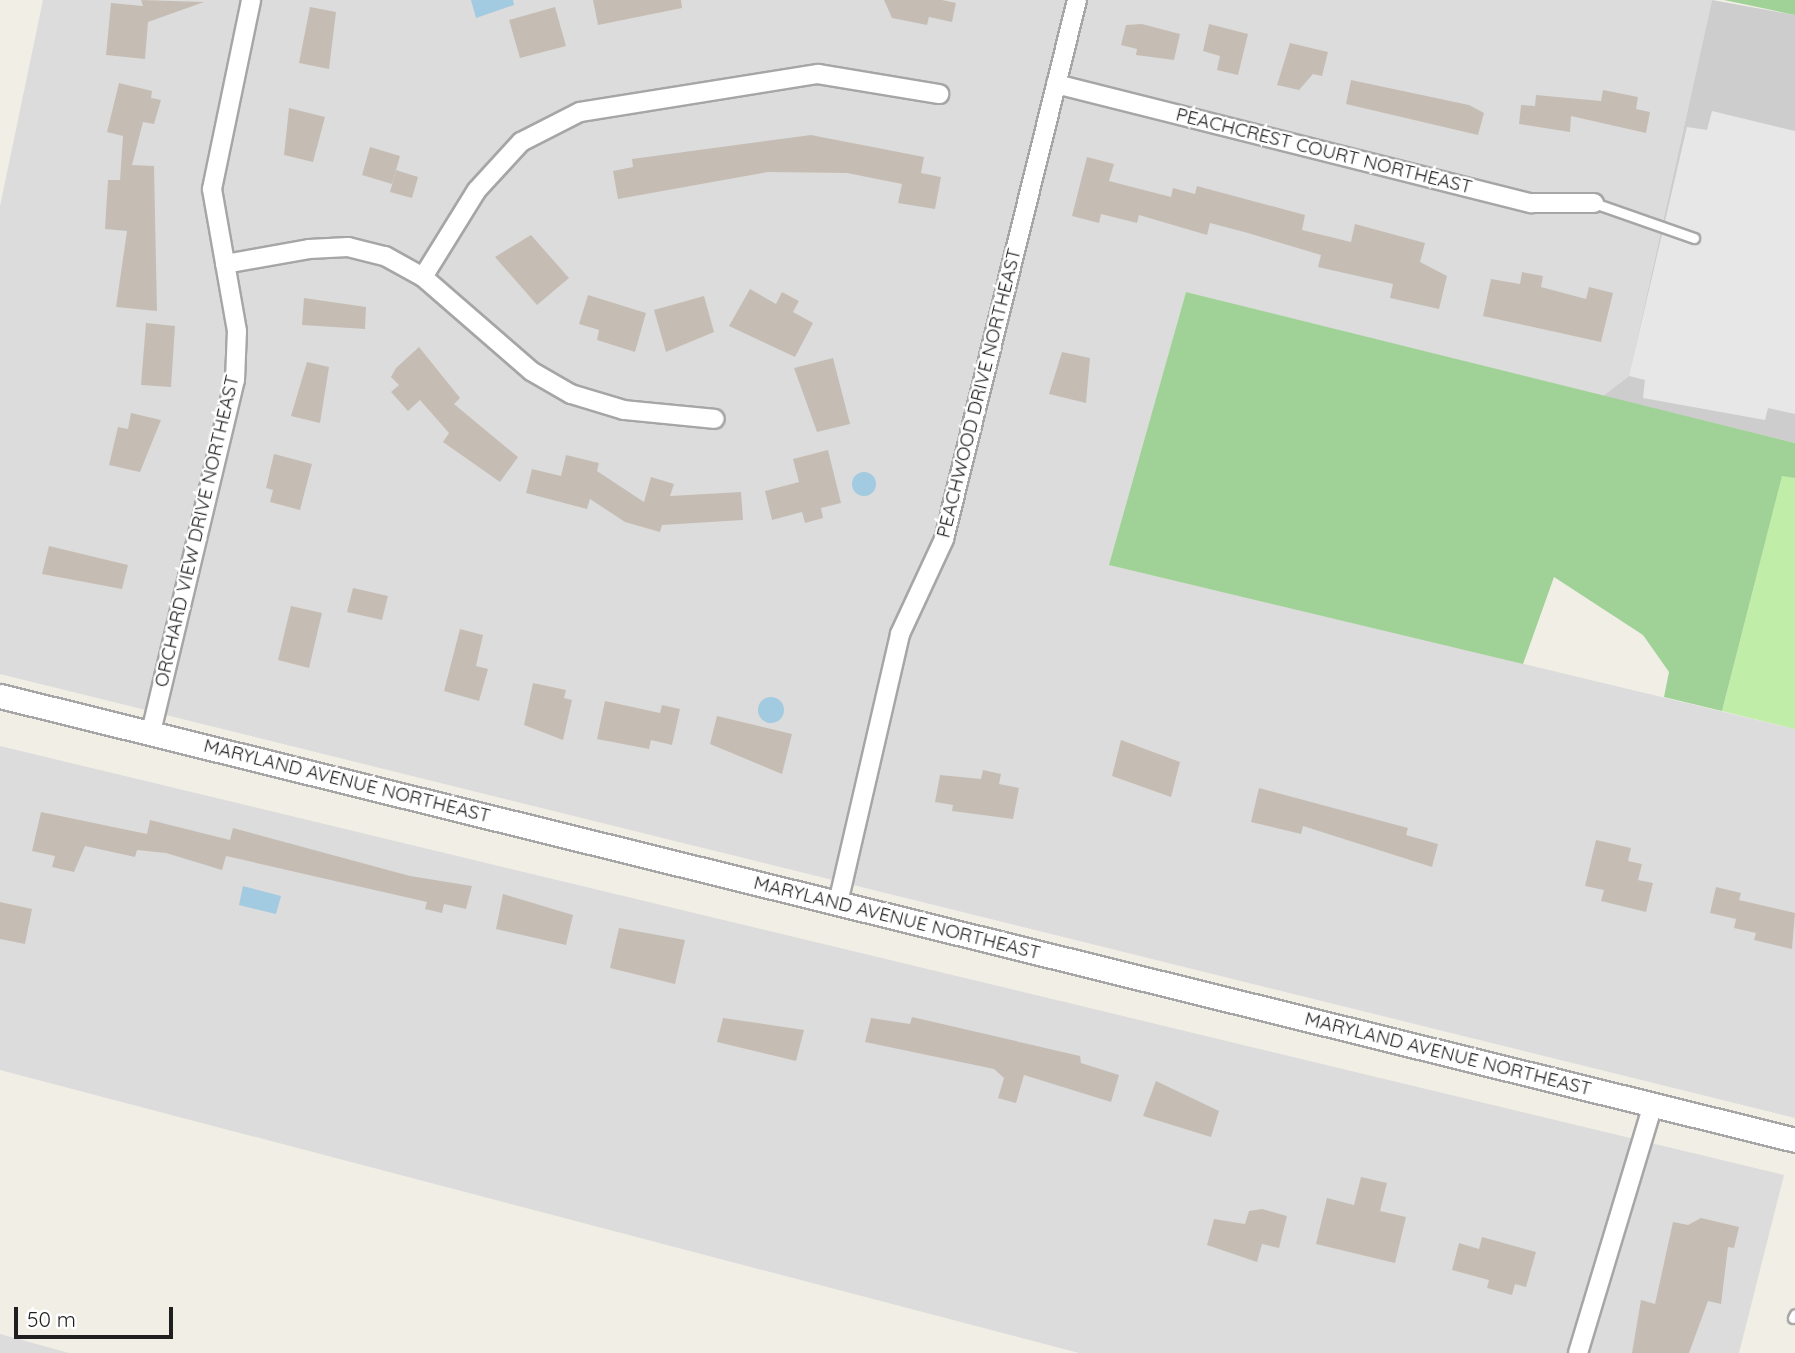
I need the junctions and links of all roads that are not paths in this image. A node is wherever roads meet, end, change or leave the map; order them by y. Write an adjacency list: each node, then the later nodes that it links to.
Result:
1 (251, 0): 7 (street, ORCHARD VIEW DRIVE NORTHEAST)
2 (1077, 0): 3 (street, PEACHWOOD DRIVE NORTHEAST)
3 (1056, 84): 5 (street, PEACHCREST COURT NORTHEAST); 12 (street, PEACHWOOD DRIVE NORTHEAST)
4 (939, 94): 8 (street)
5 (1594, 203): 6 (lane)
6 (1694, 238)
7 (225, 264): 8 (street); 11 (street, ORCHARD VIEW DRIVE NORTHEAST)
8 (423, 277): 9 (street)
9 (715, 419)
10 (0, 696): 11 (street, MARYLAND AVENUE NORTHEAST)
11 (150, 732): 12 (street, MARYLAND AVENUE NORTHEAST)
12 (838, 903): 13 (street, MARYLAND AVENUE NORTHEAST)
13 (1653, 1105): 14 (street, MARYLAND AVENUE NORTHEAST); 15 (street)
14 (1795, 1140)
15 (1578, 1353)

